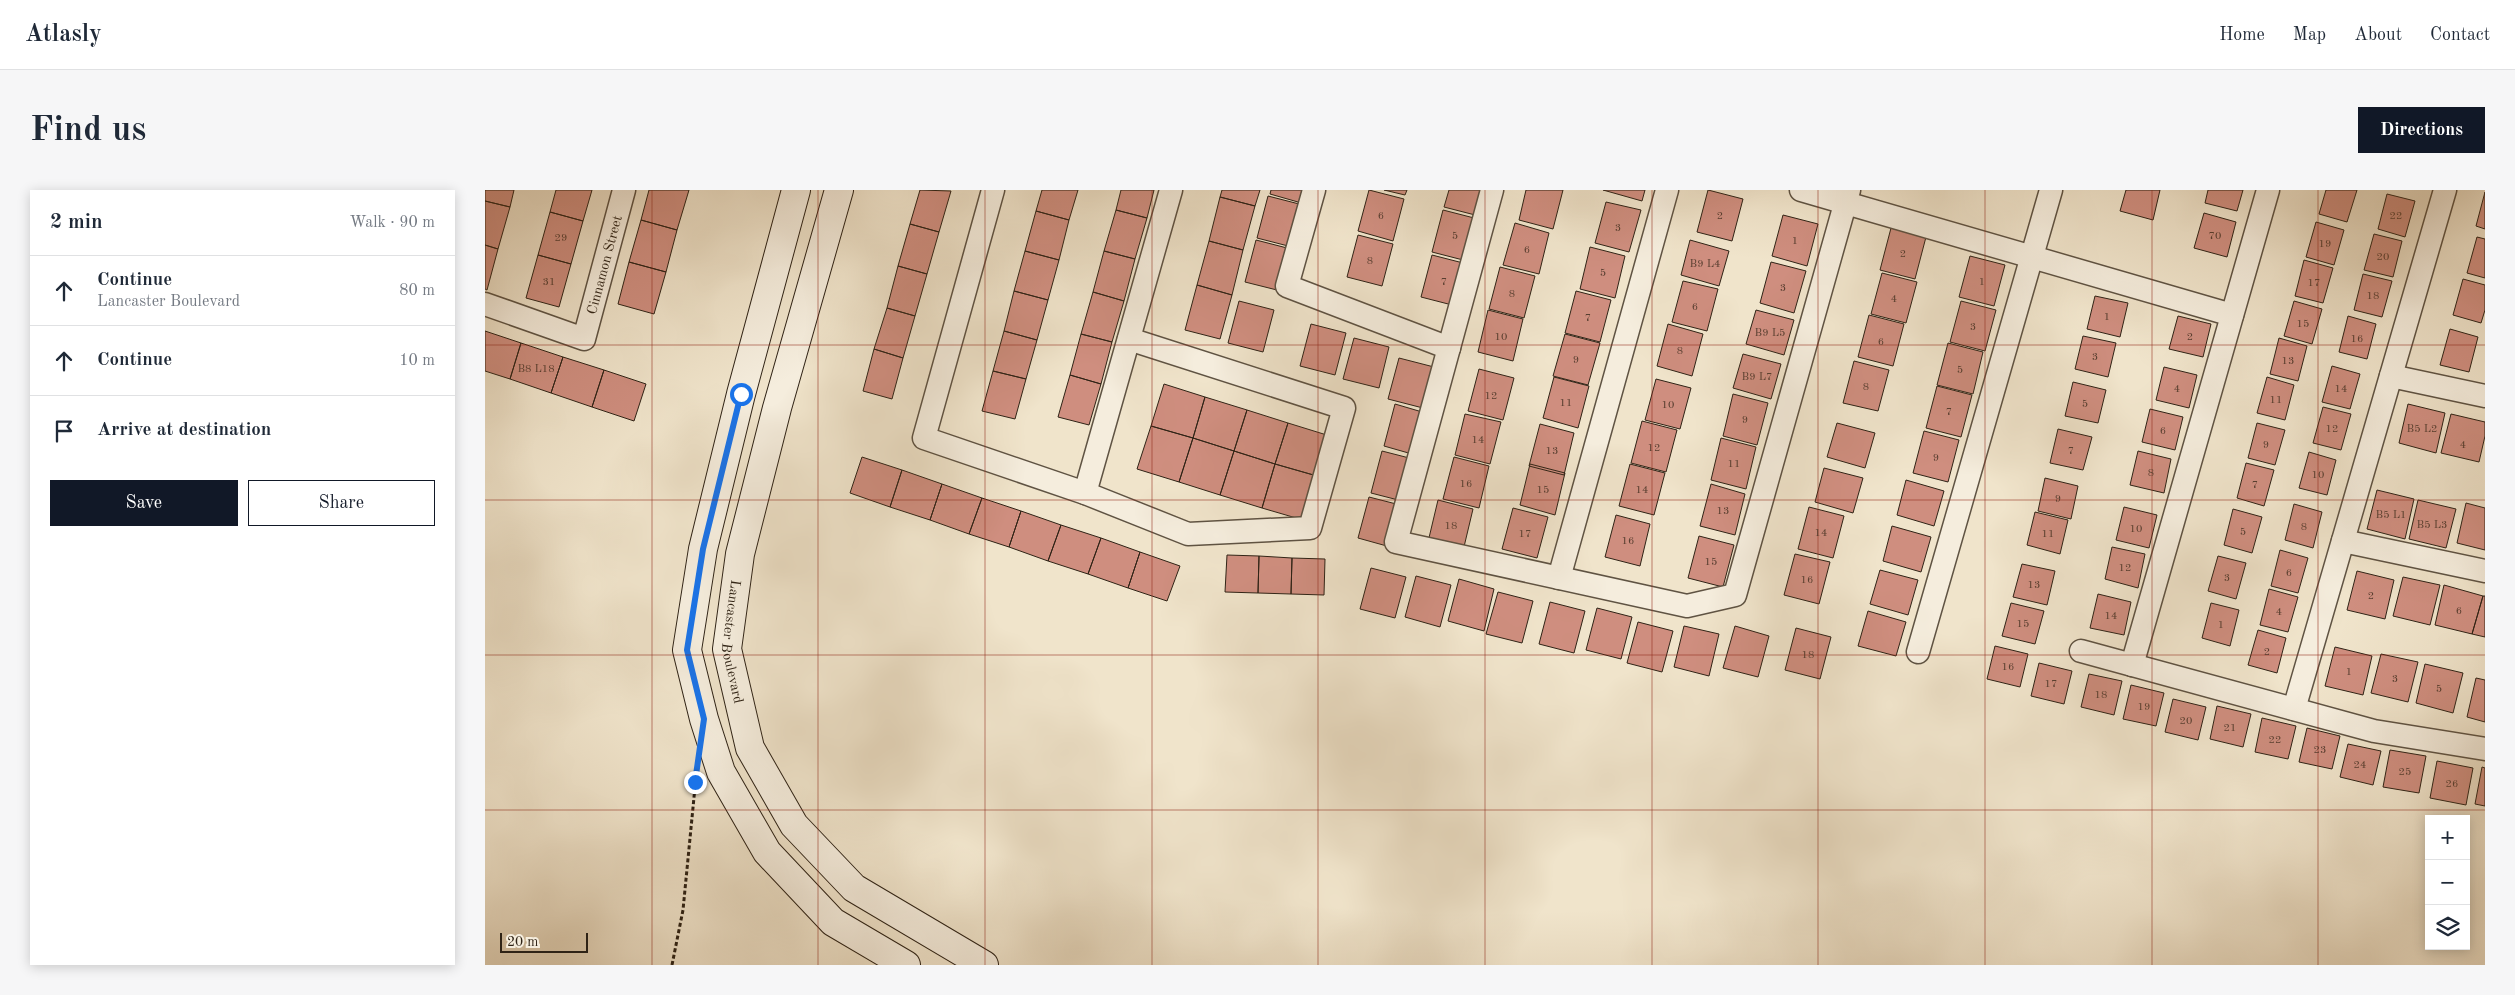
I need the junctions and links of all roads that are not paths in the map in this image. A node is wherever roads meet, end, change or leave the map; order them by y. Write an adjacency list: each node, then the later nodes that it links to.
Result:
1 (624, 190): 15 (street, Cinnamon Street)
2 (797, 190): 30 (main road)
3 (839, 190): 31 (main road, Lancaster Boulevard)
4 (993, 190): 21 (street)
5 (1171, 190): 17 (street)
6 (1314, 190): 18 (street)
7 (1492, 190): 18 (street)
8 (1667, 190): 24 (street)
9 (1801, 190): 13 (street)
10 (2051, 190): 14 (street)
11 (2269, 190): 16 (street)
12 (2445, 190): 19 (street)
13 (1847, 196): 14 (street); 24 (street)
14 (2032, 257): 16 (street); 26 (street)
15 (485, 304)
16 (2232, 315): 27 (street)
17 (1129, 339): 21 (street); 21 (street)
18 (1449, 348): 24 (street)
19 (2391, 376): 20 (street); 22 (street)
20 (2485, 396)
21 (1085, 493)
22 (2343, 541): 23 (street); 28 (street)
23 (2485, 571)
24 (1559, 578)
25 (2081, 651): 27 (street)
26 (1919, 652)
27 (2132, 665): 28 (street)
28 (2293, 709): 29 (street)
29 (2485, 748)
30 (906, 965)
31 (984, 965)

